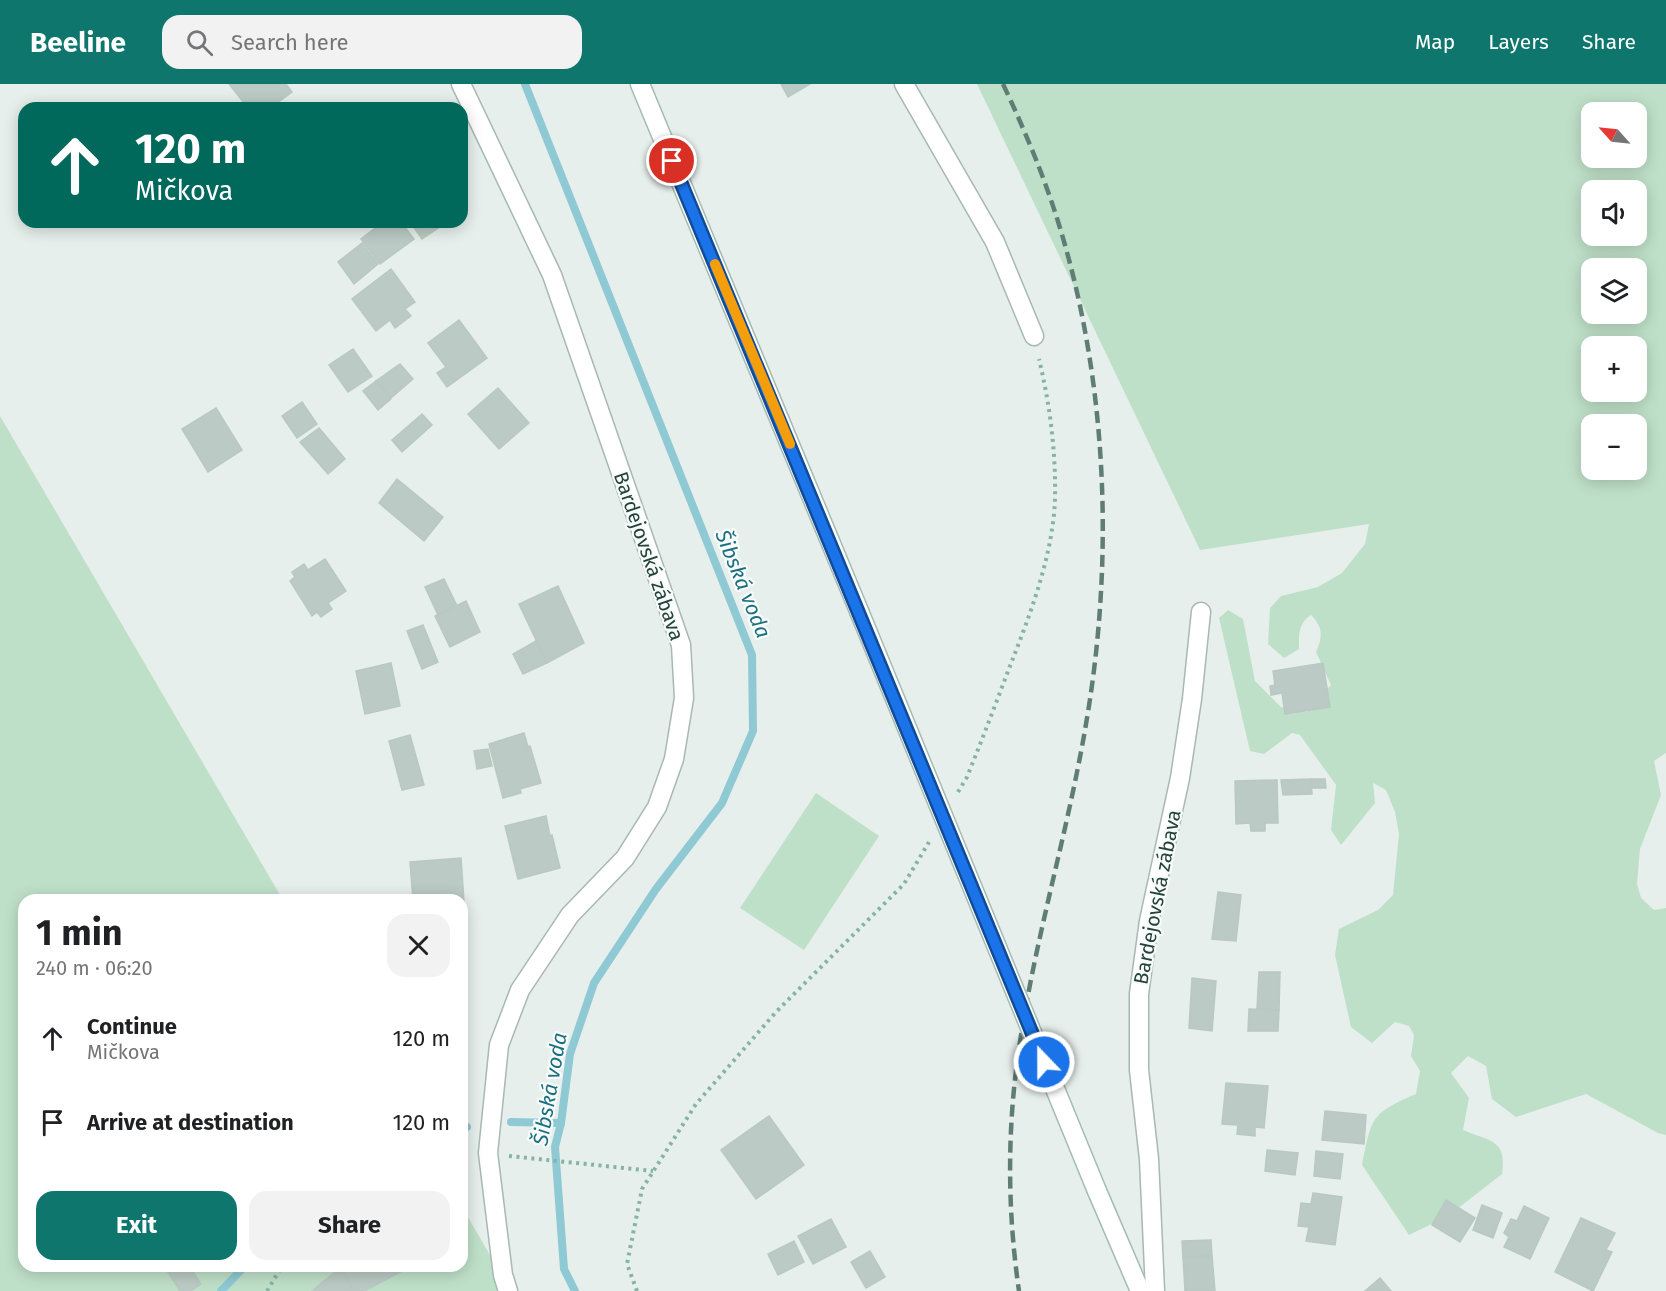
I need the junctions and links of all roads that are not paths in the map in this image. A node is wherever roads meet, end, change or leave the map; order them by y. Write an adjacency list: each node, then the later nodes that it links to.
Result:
1 (461, 84): 6 (street, Bardejovská zábava)
2 (640, 84): 7 (street, bridge)
3 (904, 84): 4 (street)
4 (1034, 336)
5 (1201, 612): 8 (street, Bardejovská zábava)
6 (508, 1291)
7 (1140, 1291)
8 (1155, 1291)

